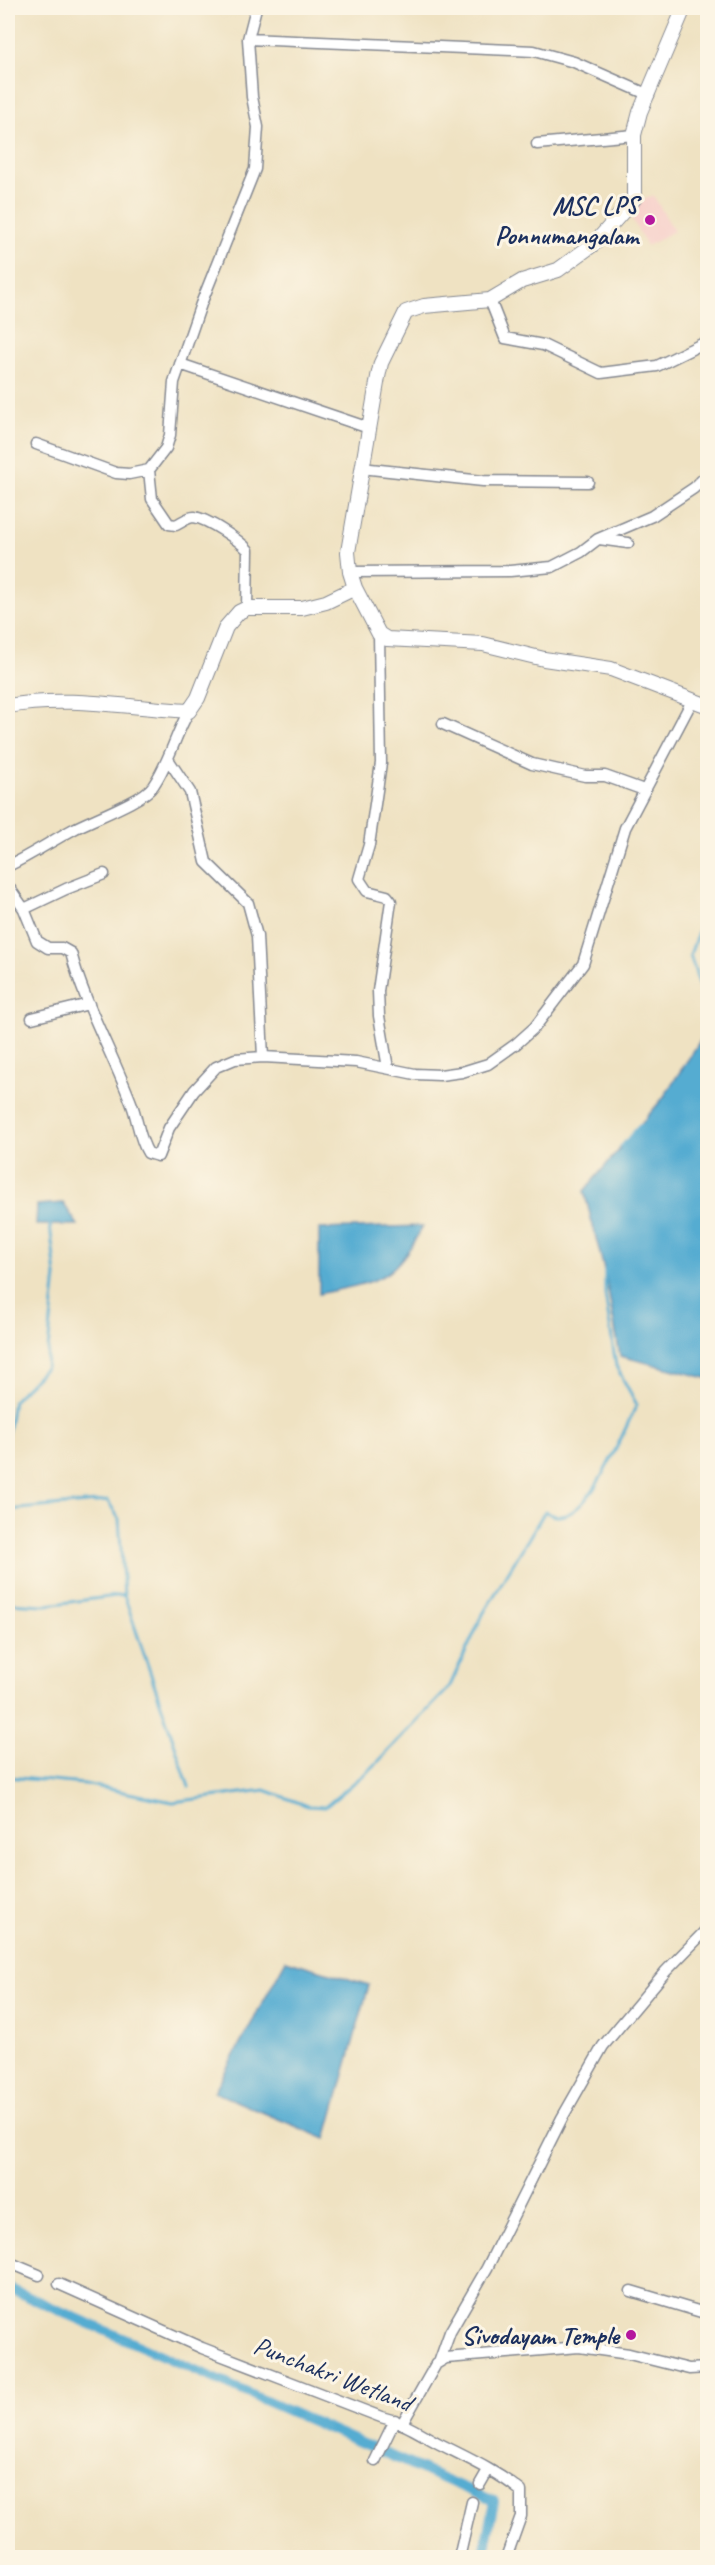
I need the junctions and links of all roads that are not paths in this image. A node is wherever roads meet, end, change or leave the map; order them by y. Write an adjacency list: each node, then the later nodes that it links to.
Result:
1 (256, 8): 3 (street)
2 (684, 8): 4 (street)
3 (248, 39): 4 (street); 9 (street)
4 (649, 95): 5 (street)
5 (634, 135): 6 (street); 7 (street)
6 (537, 144)
7 (490, 300): 8 (street); 10 (street)
8 (708, 340)
9 (180, 364): 10 (street); 13 (street)
10 (369, 428): 12 (street)
11 (36, 444): 13 (street)
12 (362, 468): 15 (street); 18 (street)
13 (149, 470): 20 (street)
14 (708, 474): 16 (street)
15 (588, 482)
16 (598, 539): 17 (street); 18 (street)
17 (628, 543)
18 (350, 572): 19 (street)
19 (355, 588): 20 (street); 21 (street)
20 (247, 608): 25 (street)
21 (379, 634): 22 (street); 36 (street)
22 (692, 701): 24 (street); 28 (street)
23 (8, 706): 25 (street)
24 (708, 706)
25 (189, 711): 27 (street)
26 (443, 724): 28 (street)
27 (168, 759): 29 (street); 35 (street)
28 (644, 790): 36 (street)
29 (8, 866)
30 (104, 874): 32 (street)
31 (8, 886): 32 (street)
32 (24, 909): 33 (street)
33 (89, 1004): 34 (street); 35 (street)
34 (32, 1018)
35 (263, 1057): 36 (street)
36 (388, 1068)
37 (708, 1928): 43 (street)
38 (8, 2262): 39 (street)
39 (39, 2275)
40 (59, 2284): 45 (street, Punchakri Wetland)
41 (631, 2290): 42 (street)
42 (708, 2314)
43 (440, 2360): 44 (street); 45 (street)
44 (708, 2368)
45 (399, 2421): 46 (street); 47 (street, Punchakri Wetland)
46 (375, 2461)
47 (488, 2469): 48 (street); 51 (street, Punchakri Wetland)
48 (480, 2484)
49 (472, 2502): 50 (street)
50 (459, 2558)
51 (506, 2558)

